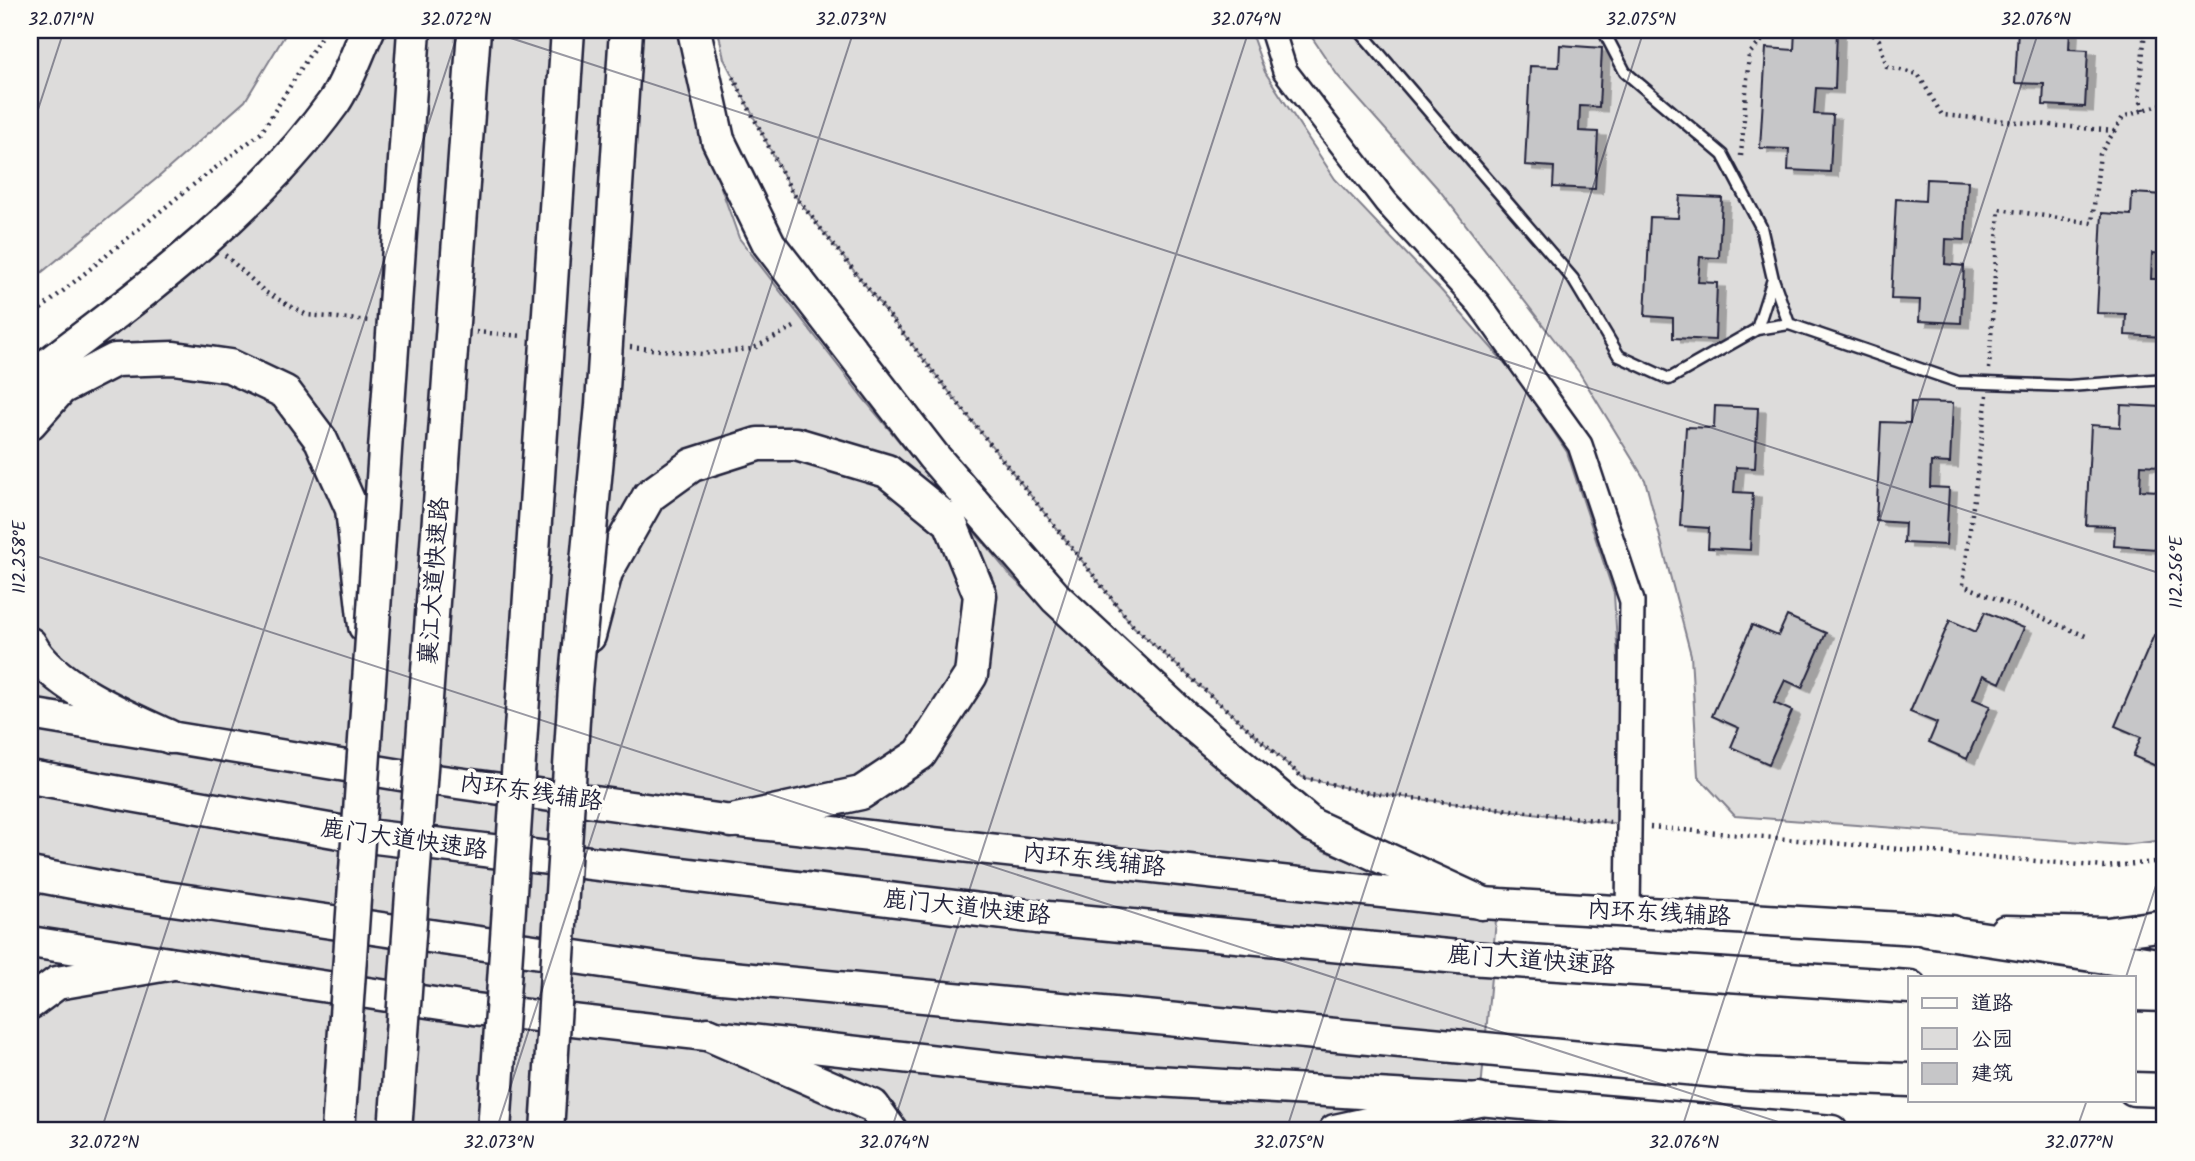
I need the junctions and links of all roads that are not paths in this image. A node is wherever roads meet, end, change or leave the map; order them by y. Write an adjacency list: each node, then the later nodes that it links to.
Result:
1 (368, 30): 13 (highway)
2 (414, 30): 17 (highway, bridge)
3 (474, 30): 41 (highway, 襄江大道快速路, bridge)
4 (568, 30): 42 (highway, bridge)
5 (626, 30): 18 (highway, bridge)
6 (694, 30): 24 (highway)
7 (1272, 30): 25 (street)
8 (1359, 30): 12 (lane)
9 (1603, 30): 10 (lane)
10 (1773, 279): 11 (lane); 12 (lane)
11 (1789, 324): 12 (lane); 14 (lane)
12 (1757, 329)
13 (30, 378)
14 (2165, 379)
15 (30, 423): 17 (highway, bridge)
16 (30, 644): 20 (highway)
17 (371, 676): 40 (highway, bridge)
18 (575, 688): 22 (highway, bridge); 43 (highway, bridge)
19 (30, 715): 20 (main road, 内环东线辅路)
20 (170, 737): 22 (main road, 内环东线辅路)
21 (30, 777): 31 (highway, 鹿门大道快速路)
22 (732, 821): 24 (main road, 内环东线辅路)
23 (30, 874): 36 (highway)
24 (1482, 903): 25 (main road, 内环东线辅路)
25 (1628, 912): 27 (main road, 内环东线辅路)
26 (2165, 925): 27 (main road, 内环东线辅路)
27 (1927, 930): 30 (highway)
28 (30, 942): 29 (main road)
29 (168, 964): 34 (highway); 35 (main road)
30 (2165, 967)
31 (1908, 987)
32 (2136, 994): 33 (highway)
33 (2165, 995)
34 (30, 1003)
35 (708, 1034): 39 (main road); 44 (highway)
36 (1908, 1080)
37 (2136, 1088): 38 (highway)
38 (2165, 1090)
39 (1479, 1100): 45 (highway); 46 (main road)
40 (337, 1130)
41 (395, 1131)
42 (495, 1131)
43 (547, 1131)
44 (891, 1131)
45 (1335, 1131)
46 (1832, 1131)

